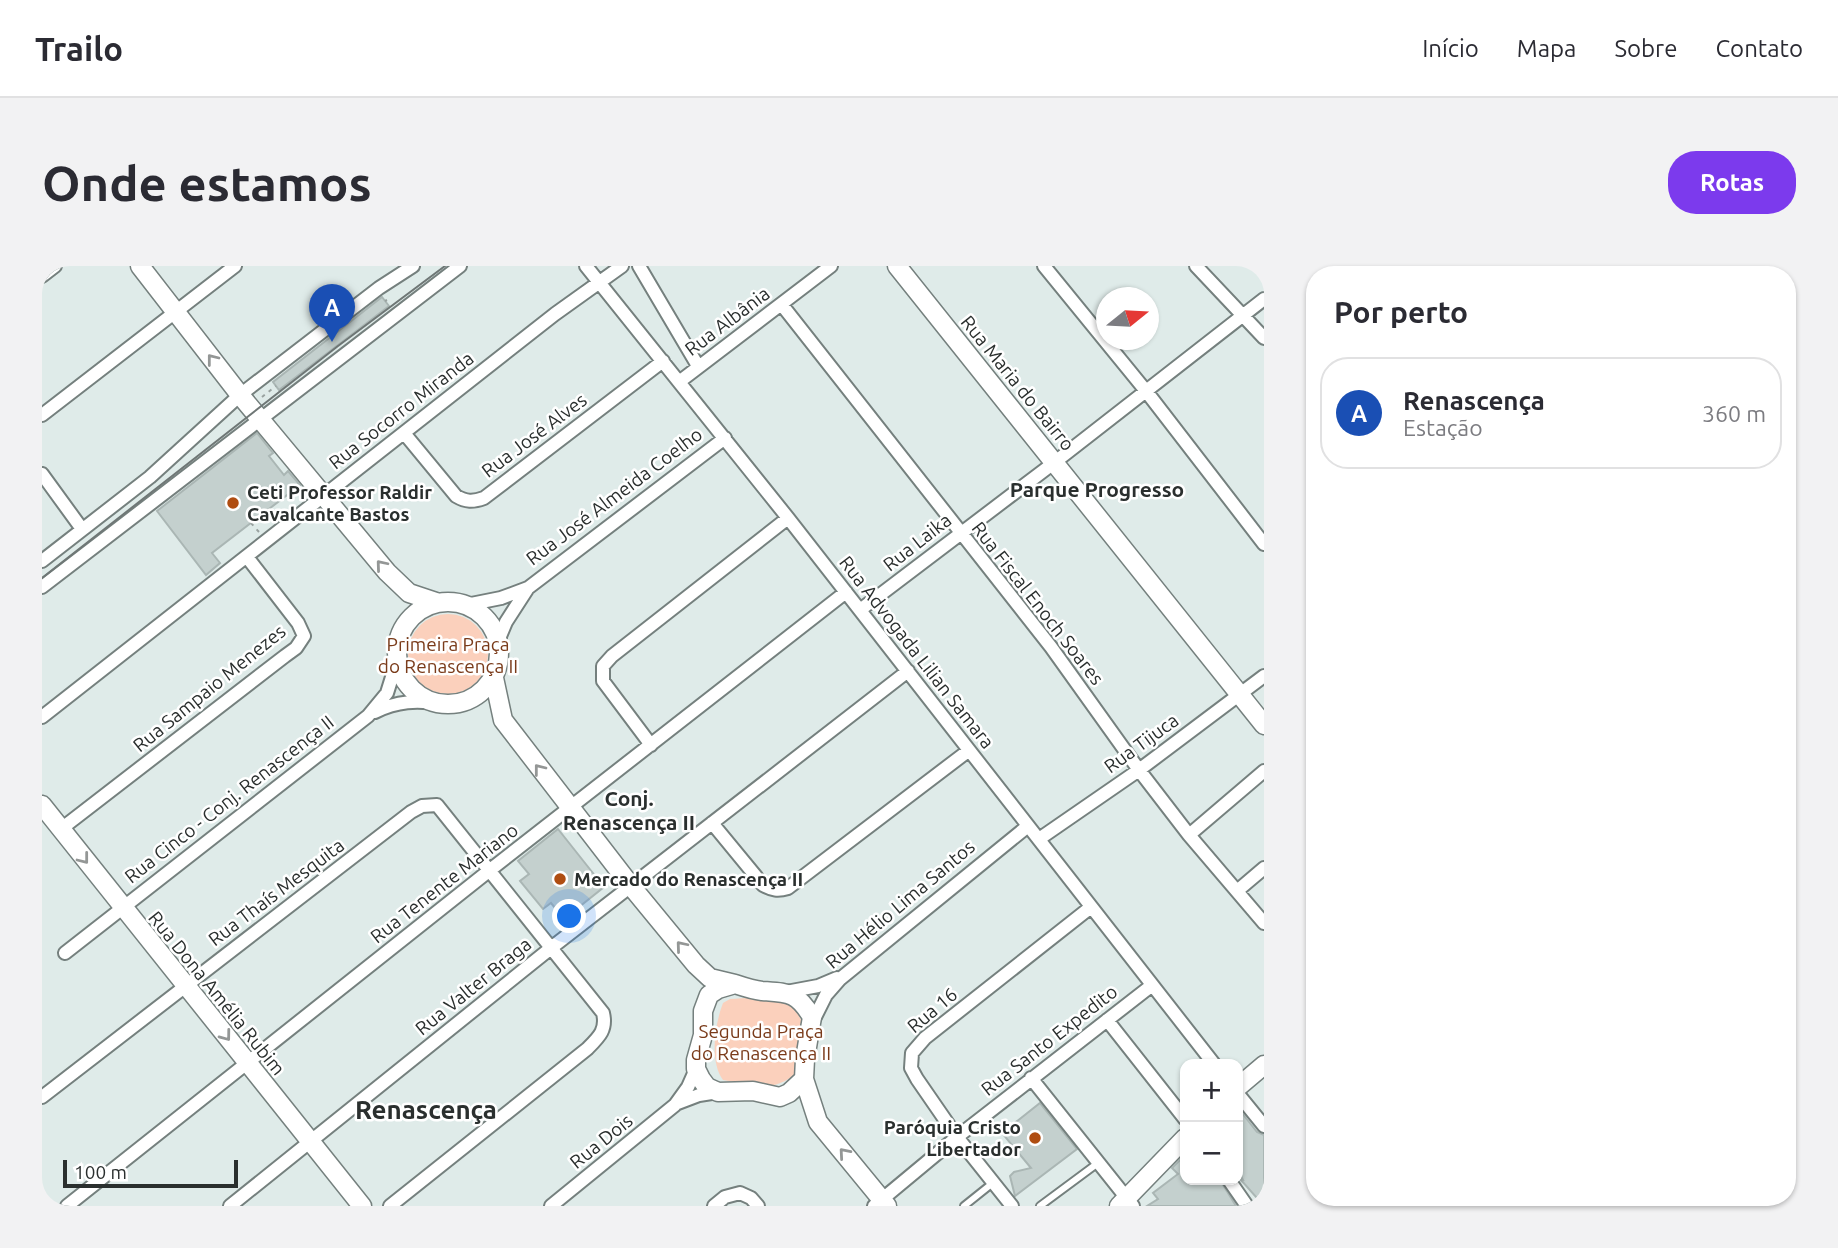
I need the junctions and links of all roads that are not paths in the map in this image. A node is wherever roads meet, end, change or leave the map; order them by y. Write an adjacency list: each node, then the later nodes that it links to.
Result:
1 (55, 266): 13 (street)
2 (140, 266): 17 (street)
3 (235, 266): 17 (street)
4 (460, 266): 24 (street)
5 (586, 266): 14 (street, Rua Advogada Lilian Samara)
6 (622, 266): 14 (street, Rua Socorro Miranda)
7 (639, 266): 21 (street)
8 (831, 266): 16 (street, Rua Albânia)
9 (897, 266): 28 (street, Rua Maria do Bairro)
10 (1044, 266): 23 (street)
11 (1196, 266): 18 (street)
12 (407, 267): 24 (street)
13 (42, 276)
14 (598, 282): 20 (street, Rua Advogada Lilian Samara); 26 (street, Rua Socorro Miranda)
15 (1264, 299): 18 (street, Rua Laika)
16 (782, 305): 21 (street, Rua Albânia); 33 (street, Rua Fiscal Enoch Soares)
17 (175, 312): 24 (street, one-way to 17); 25 (street)
18 (1244, 317): 19 (street); 23 (street, Rua Laika)
19 (1264, 338)
20 (663, 361): 22 (street, Rua Advogada Lilian Samara); 26 (street, Rua José Alves)
21 (698, 366): 22 (street, Rua Albânia)
22 (679, 382): 27 (street, Rua Advogada Lilian Samara)
23 (1146, 391): 28 (street, Rua Laika); 34 (street)
24 (252, 408): 30 (street); 32 (street); 37 (street)
25 (42, 415)
26 (404, 433): 30 (street, Rua Socorro Miranda)
27 (725, 438): 31 (street, Rua Advogada Lilian Samara); 38 (street, Rua José Almeida Coelho)
28 (1055, 462): 33 (street, Rua Laika); 48 (street, Rua Maria do Bairro)
29 (42, 474): 32 (street)
30 (323, 495): 35 (street, Rua Socorro Miranda); 40 (street, one-way to 30)
31 (788, 518): 39 (street, Rua Advogada Lilian Samara); 53 (street)
32 (82, 529): 36 (street)
33 (960, 533): 42 (street, Rua Laika); 55 (street, Rua Fiscal Enoch Soares)
34 (1264, 544)
35 (247, 557): 51 (street, Rua Socorro Miranda); 61 (street, Rua Sampaio Menezes)
36 (42, 561)
37 (42, 587)
38 (528, 588): 41 (street); 43 (street)
39 (846, 593): 42 (street, Rua Advogada Lilian Samara); 53 (street, Rua Tenente Mariano)
40 (436, 602): 41 (street); 44 (street)
41 (466, 605): 43 (street)
42 (860, 610): 45 (street, Rua Advogada Lilian Samara)
43 (498, 641): 47 (street)
44 (397, 661): 49 (street); 50 (street, Rua Cinco - Conj. Renascença II)
45 (908, 671): 54 (street, Rua Advogada Lilian Samara); 59 (street, Rua Valter Braga)
46 (1264, 676): 48 (street, Rua Tijuca)
47 (494, 678): 49 (street); 58 (street, one-way to 47)
48 (1240, 694): 52 (street, Rua Maria do Bairro); 55 (street, Rua Tijuca)
49 (441, 704): 50 (street)
50 (368, 716): 69 (street, Rua Cinco - Conj. Renascença II)
51 (42, 717)
52 (1264, 725)
53 (651, 745): 58 (street, Rua Tenente Mariano)
54 (968, 751): 59 (street); 60 (street, Rua Advogada Lilian Samara)
55 (1139, 770): 62 (street, Rua Fiscal Enoch Soares); 63 (street, Rua Tijuca)
56 (1264, 771): 62 (street)
57 (42, 805): 61 (street, Rua Dona Amélia Rubim)
58 (570, 808): 65 (street, Rua Tenente Mariano); 66 (street)
59 (712, 823): 66 (street, Rua Valter Braga)
60 (1028, 826): 63 (street, Rua Advogada Lilian Samara); 73 (street, Rua Hélio Lima Santos)
61 (61, 829): 69 (street, Rua Dona Amélia Rubim, one-way to 69)
62 (1189, 835): 67 (street, Rua Fiscal Enoch Soares)
63 (1039, 839): 68 (street, Rua Advogada Lilian Samara)
64 (1264, 868): 67 (street)
65 (491, 870): 71 (street, Rua Thaís Mesquita); 75 (street, Rua Thaís Mesquita); 81 (street, Rua Tenente Mariano)
66 (631, 886): 71 (street, Rua Valter Braga); 74 (street, one-way to 66)
67 (1237, 891): 70 (street, Rua Fiscal Enoch Soares)
68 (1091, 907): 76 (street, Rua Advogada Lilian Samara); 93 (street, Rua 16)
69 (122, 908): 72 (street, Rua Cinco - Conj. Renascença II); 75 (street, Rua Dona Amélia Rubim)
70 (1264, 923)
71 (551, 948): 94 (street, Rua Valter Braga); 104 (street, Rua Thaís Mesquita)
72 (65, 953)
73 (855, 966): 77 (street); 79 (street, Rua Hélio Lima Santos)
74 (735, 984): 77 (street); 83 (street)
75 (187, 985): 81 (street, Rua Dona Amélia Rubim, one-way to 81); 88 (street, Rua Thaís Mesquita)
76 (1151, 985): 78 (street, Rua Santo Expedito); 80 (street, Rua Advogada Lilian Samara)
77 (786, 992): 79 (street)
78 (1107, 1020): 84 (street, Rua Santo Expedito); 91 (street)
79 (811, 1026): 85 (street)
80 (1210, 1059)
81 (246, 1063): 94 (street, Rua Dona Amélia Rubim); 101 (street, Rua Tenente Mariano)
82 (1264, 1065): 86 (street)
83 (696, 1069): 87 (street); 90 (street)
84 (1031, 1078): 93 (street, Rua Santo Expedito); 96 (street)
85 (804, 1079): 87 (street); 100 (street, one-way to 85)
86 (1243, 1083)
87 (718, 1092): 90 (street)
88 (42, 1097)
89 (1243, 1100): 92 (street)
90 (675, 1105): 105 (street, Rua Dois)
91 (1180, 1113)
92 (1264, 1126)
93 (957, 1137): 97 (street, Rua 16); 100 (street, Rua Santo Expedito)
94 (311, 1142): 102 (street, Rua Valter Braga); 103 (street, Rua Dona Amélia Rubim)
95 (1180, 1144): 99 (street)
96 (1100, 1162): 99 (street); 110 (lane)
97 (994, 1182): 108 (lane); 109 (street, Rua 16)
98 (1232, 1185): 111 (street)
99 (1127, 1203)
100 (881, 1204)
101 (67, 1206)
102 (230, 1206)
103 (362, 1206)
104 (390, 1206)
105 (551, 1206)
106 (715, 1206): 107 (street)
107 (758, 1206)
108 (964, 1206)
109 (1012, 1206)
110 (1040, 1206)
111 (1247, 1206)

